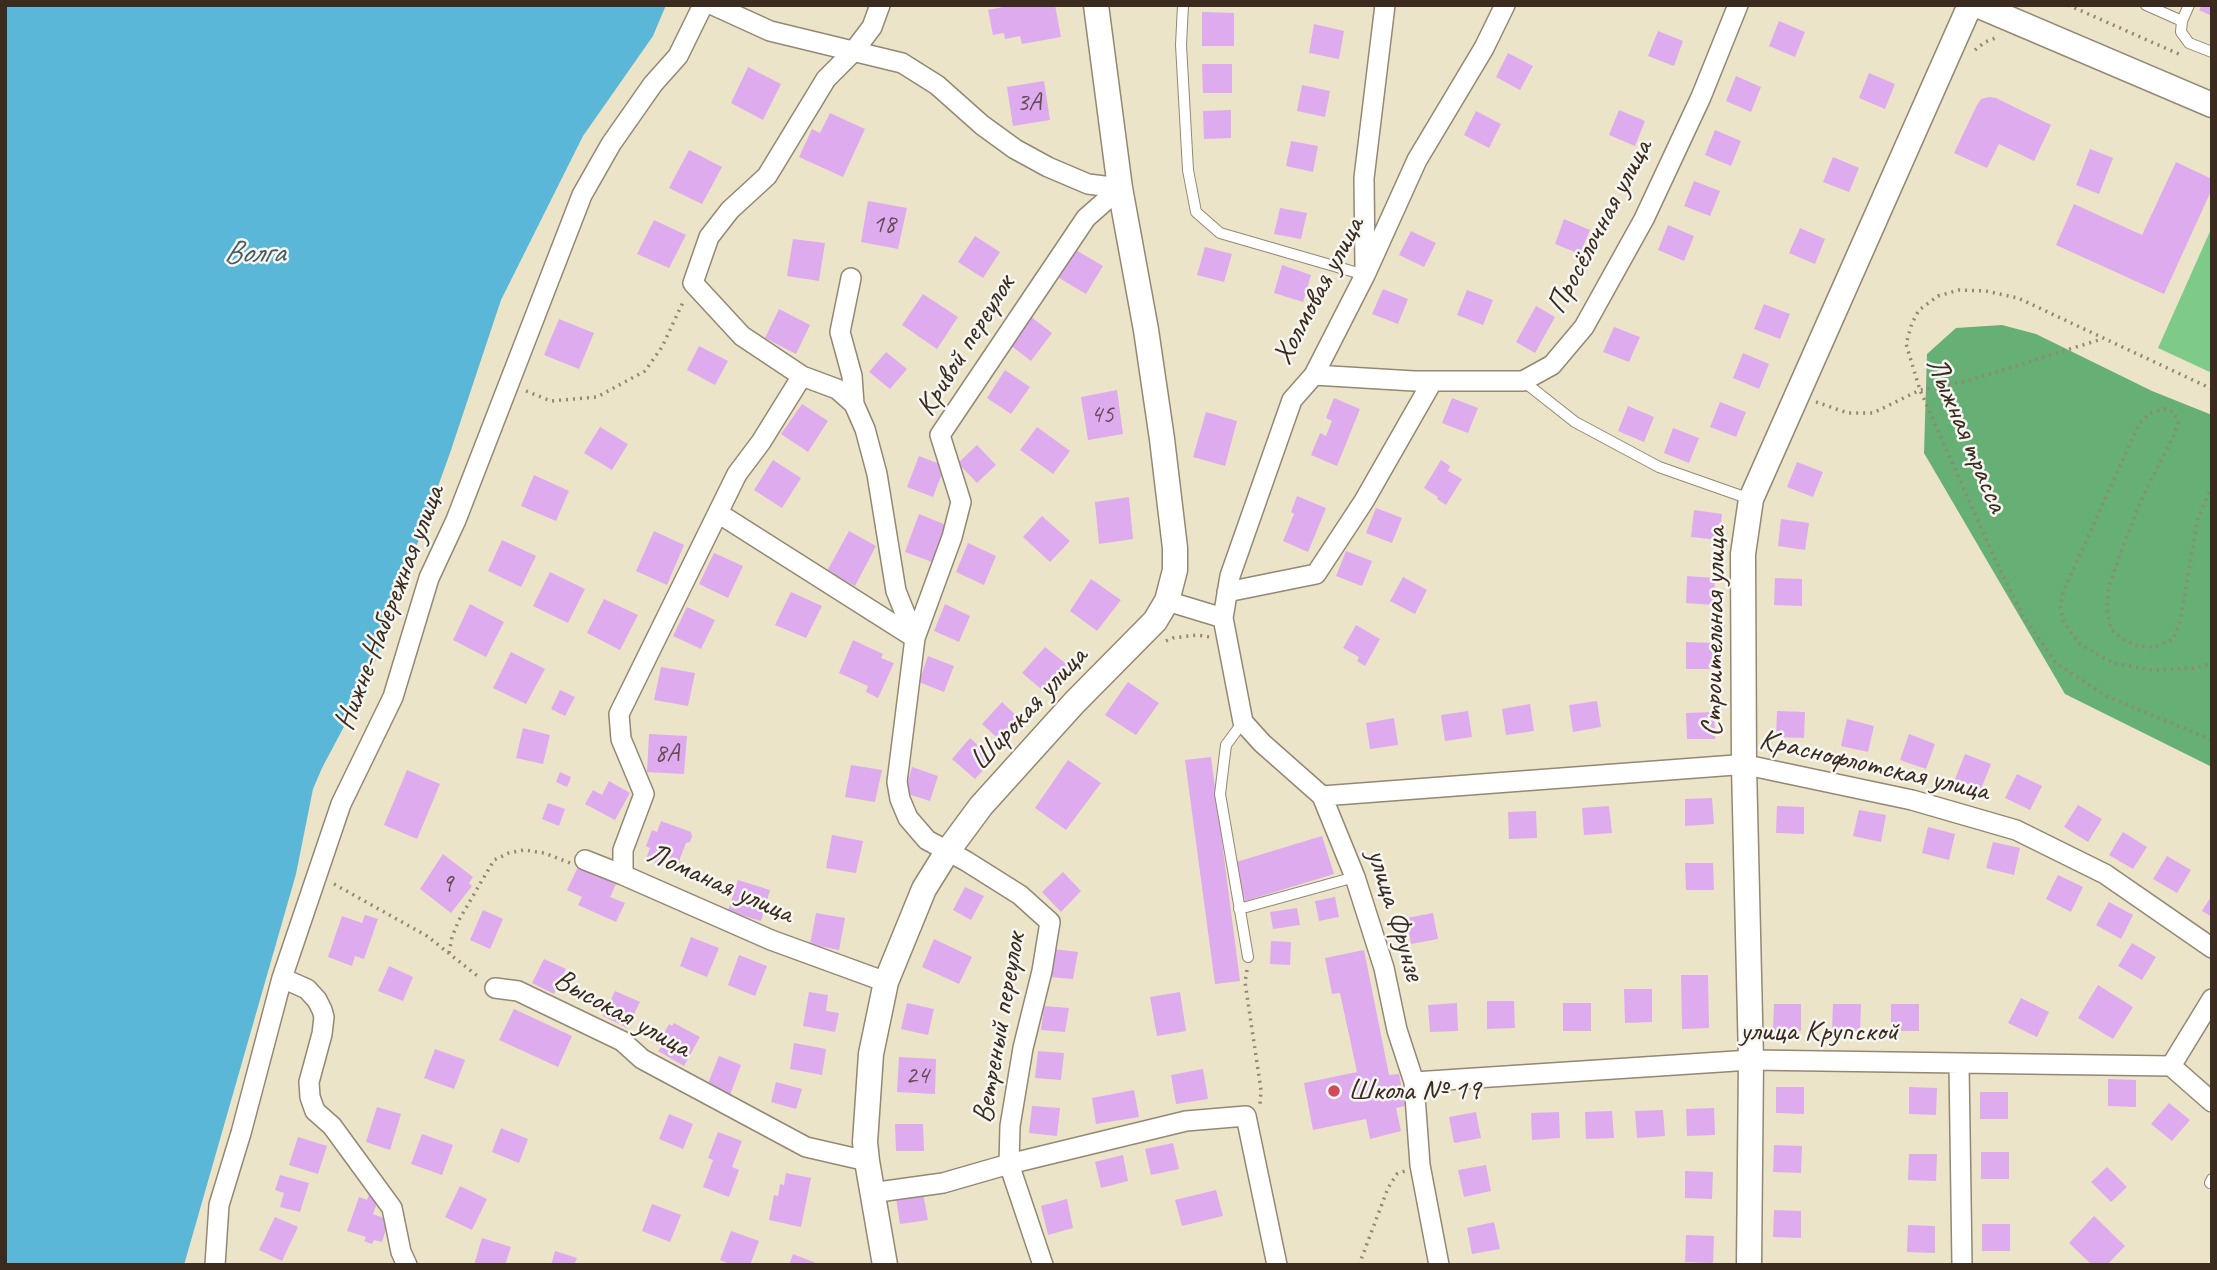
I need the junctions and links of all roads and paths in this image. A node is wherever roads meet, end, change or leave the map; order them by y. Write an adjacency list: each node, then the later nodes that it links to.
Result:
1 (703, 5): 30 (street, Нижне-Набережная улица)
2 (713, 5): 16 (street)
3 (880, 5): 16 (street)
4 (1096, 5): 21 (street, Широкая улица)
5 (1183, 5): 22 (lane)
6 (1385, 5): 22 (street)
7 (1505, 5): 22 (street, Холмовая улица)
8 (1738, 5): 28 (street, Просёлочная улица)
9 (1970, 5): 36 (street, Строительная улица)
10 (1977, 5): 20 (street)
11 (2068, 5): 19 (path)
12 (2146, 5): 14 (lane)
13 (2189, 5): 14 (lane)
14 (2182, 21): 17 (lane)
15 (2001, 36): 18 (path)
16 (853, 52): 21 (street); 24 (street)
17 (2212, 52)
18 (1970, 56)
19 (2188, 58)
20 (2211, 103)
21 (1120, 188): 39 (street, Широкая улица); 41 (street, Кривой переулок)
22 (1365, 275): 26 (street, Холмовая улица)
23 (851, 278): 34 (street, Кривой переулок)
24 (693, 283): 27 (street); 30 (path)
25 (2104, 339): 31 (path, Лыжная трасса); 32 (path); 32 (path, Лыжная трасса)
26 (1314, 375): 29 (street, Просёлочная улица); 38 (street, Холмовая улица)
27 (802, 376): 34 (street); 37 (street, Ломаная улица)
28 (1523, 381): 29 (street, Просёлочная улица); 36 (lane)
29 (1432, 382): 38 (street)
30 (510, 384): 52 (street, Нижне-Набережная улица)
31 (2212, 389)
32 (1920, 390): 33 (path); 46 (path, Лыжная трасса)
33 (1810, 400)
34 (854, 404): 41 (street, Кривой переулок)
35 (2212, 485): 44 (path)
36 (1751, 499): 47 (street, Строительная улица)
37 (718, 513): 41 (street); 51 (street, Ломаная улица)
38 (1227, 592): 40 (street, Холмовая улица)
39 (1167, 600): 40 (street); 49 (street, Широкая улица)
40 (1223, 618): 42 (street)
41 (915, 638): 49 (street, Кривой переулок)
42 (1226, 640): 43 (path); 45 (street)
43 (1163, 643)
44 (2212, 663)
45 (1243, 722): 48 (street, улица Фрунзе); 54 (lane)
46 (2212, 740)
47 (1744, 766): 48 (street, Краснофлотская улица); 55 (street, Краснофлотская улица); 62 (street, Строительная улица)
48 (1322, 796): 53 (street, улица Фрунзе)
49 (947, 852): 59 (street, Широкая улица); 69 (street, Ветреный переулок)
50 (585, 860): 51 (street); 56 (path)
51 (623, 875): 59 (street, Ломаная улица)
52 (316, 876): 56 (path); 58 (street, Нижне-Набережная улица)
53 (1355, 877): 54 (lane); 65 (street, улица Фрунзе)
54 (1239, 909): 57 (lane)
55 (2212, 948)
56 (449, 953): 60 (path)
57 (1248, 957): 67 (path)
58 (282, 978): 72 (street, Нижне-Набережная улица); 73 (street)
59 (886, 982): 68 (street, Широкая улица)
60 (495, 988): 68 (street, Высокая улица)
61 (2212, 999): 64 (street)
62 (1751, 1060): 63 (street, улица Крупской); 65 (street, улица Крупской); 79 (street, Строительная улица)
63 (1959, 1063): 64 (street, улица Крупской); 80 (street)
64 (2171, 1066): 66 (street)
65 (1414, 1082): 70 (street, улица Фрунзе)
66 (2212, 1102)
67 (1246, 1116): 69 (street); 76 (street)
68 (867, 1161): 71 (street, Широкая улица)
69 (1009, 1164): 71 (street); 75 (street, Ветреный переулок)
70 (1420, 1165): 77 (path); 78 (street, улица Фрунзе)
71 (871, 1193): 74 (street, Широкая улица)
72 (215, 1265)
73 (407, 1265)
74 (885, 1265)
75 (1043, 1265)
76 (1276, 1265)
77 (1359, 1265)
78 (1439, 1265)
79 (1749, 1265)
80 (1962, 1265)

